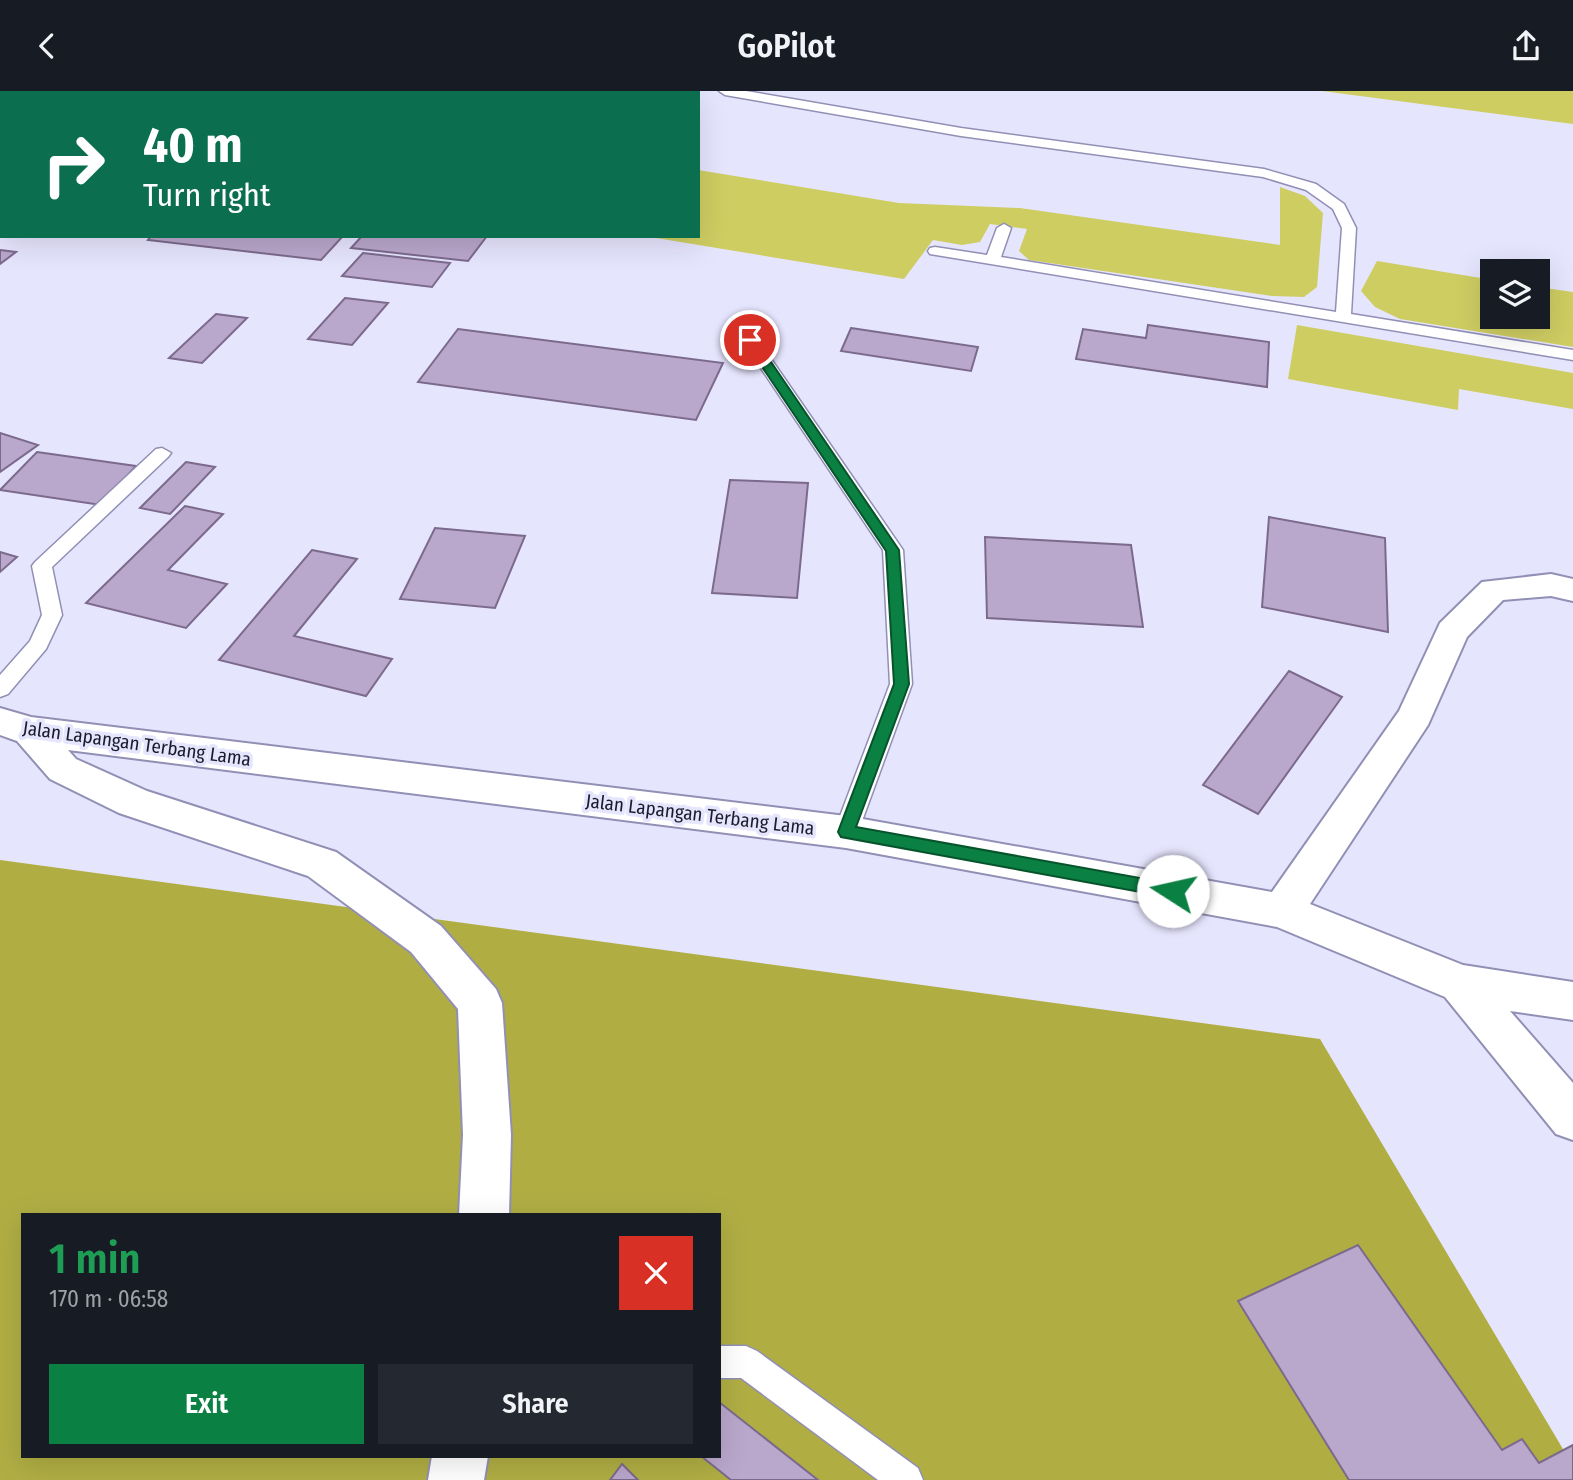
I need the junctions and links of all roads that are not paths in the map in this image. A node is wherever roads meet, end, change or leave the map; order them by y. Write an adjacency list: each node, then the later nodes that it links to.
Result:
1 (725, 91): 5 (lane)
2 (1004, 228): 4 (lane)
3 (935, 251): 4 (lane)
4 (992, 261): 5 (lane)
5 (1343, 317): 7 (lane)
6 (750, 340): 12 (lane)
7 (1573, 355)
8 (162, 453): 10 (lane)
9 (1573, 590): 13 (street)
10 (0, 689)
11 (15, 726): 12 (street, Jalan Lapangan Terbang Lama); 17 (street)
12 (846, 832): 13 (street, Jalan Lapangan Terbang Lama)
13 (1282, 911): 14 (street, Jalan Lapangan Terbang Lama)
14 (1460, 984): 15 (street); 16 (street, Jalan Lapangan Terbang Lama)
15 (1573, 1001)
16 (1573, 1118)
17 (484, 1213)
18 (721, 1363): 21 (lane)
19 (460, 1458): 20 (street)
20 (456, 1480)
21 (906, 1480)

